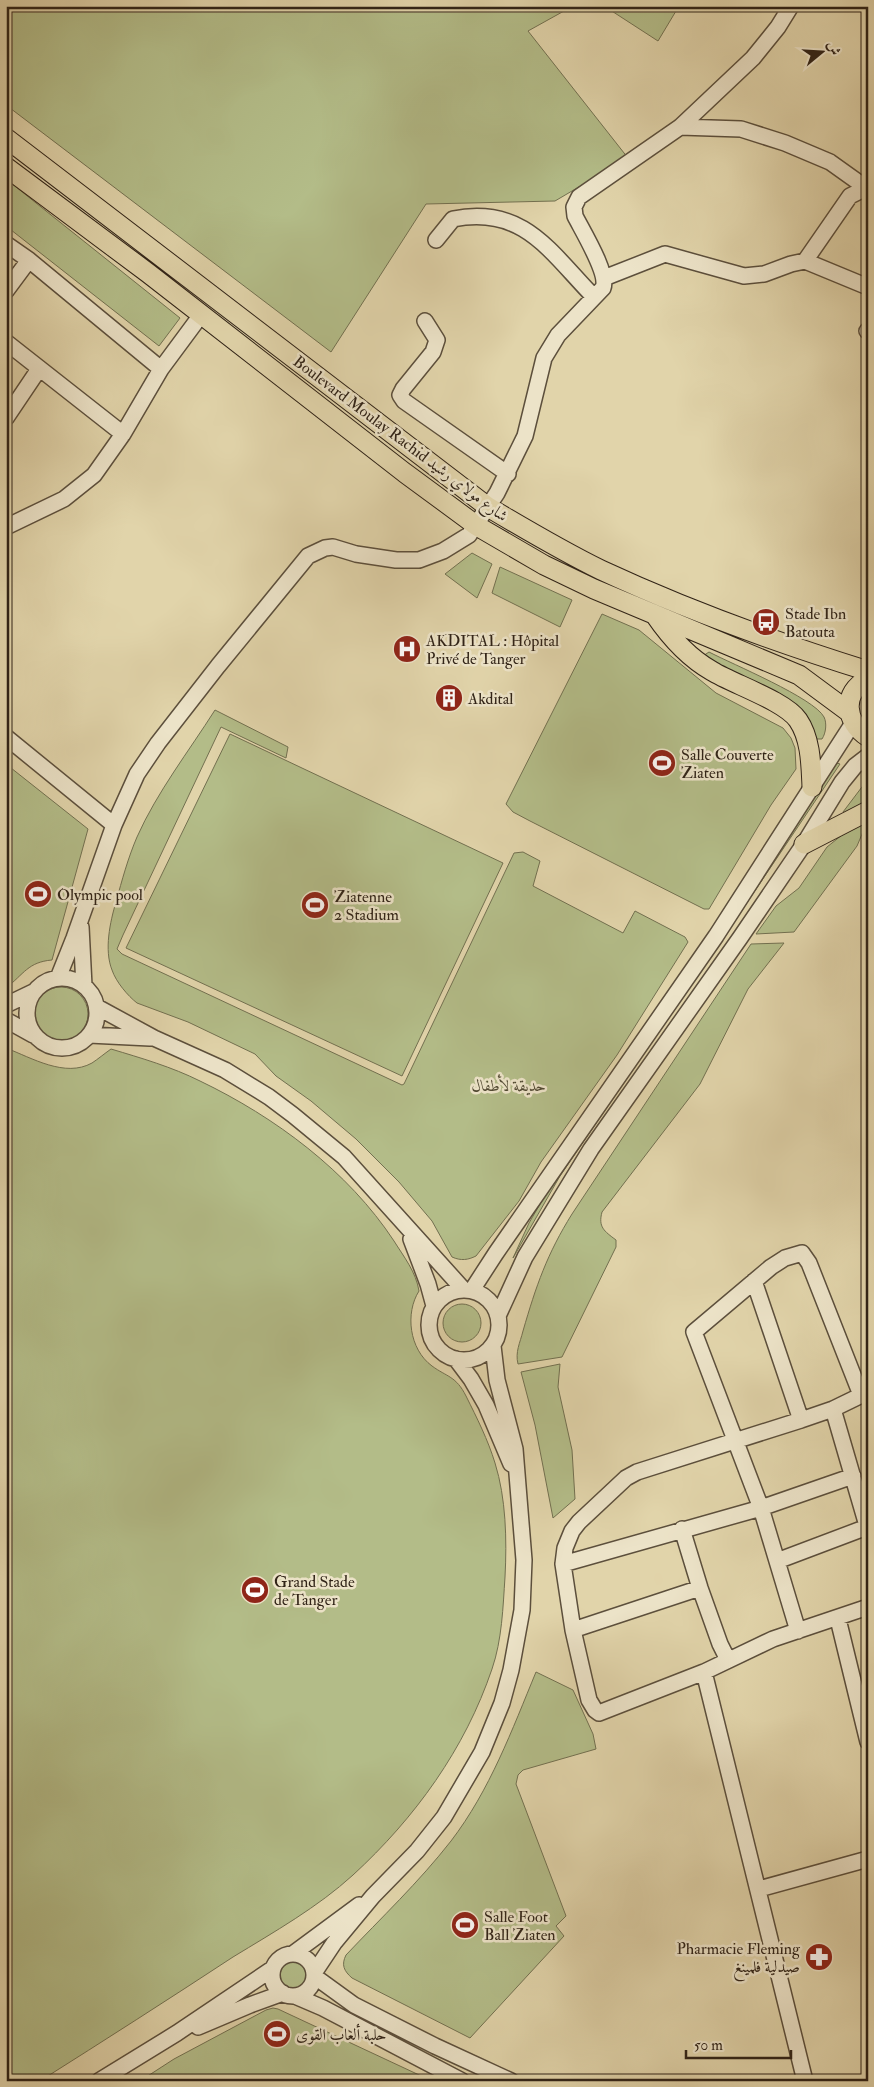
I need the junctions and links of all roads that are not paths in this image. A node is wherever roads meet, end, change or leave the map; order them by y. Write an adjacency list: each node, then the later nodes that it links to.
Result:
1 (791, 6): 2 (street)
2 (680, 126): 5 (street); 10 (street)
3 (6, 138): 22 (main road, Boulevard Moulay Rachid شارع مولاي رشيد)
4 (6, 167): 14 (main road, Boulevard Moulay Rachid شارع مولاي رشيد)
5 (866, 187): 9 (street)
6 (436, 240): 13 (street)
7 (6, 244): 8 (street)
8 (29, 260): 12 (street); 18 (street)
9 (805, 261): 10 (street); 11 (street)
10 (604, 278): 13 (street)
11 (868, 287)
12 (6, 291)
13 (594, 297): 21 (street)
14 (201, 315): 18 (street); 23 (main road, Boulevard Moulay Rachid شارع مولاي رشيد)
15 (425, 321): 21 (street)
16 (6, 342): 17 (street)
17 (40, 369): 19 (street); 20 (street)
18 (161, 369): 20 (street)
19 (6, 418)
20 (123, 434): 24 (street)
21 (508, 474): 22 (street)
22 (488, 507): 23 (street); 26 (main road, Boulevard Moulay Rachid شارع مولاي رشيد)
23 (477, 526): 25 (main road, Boulevard Moulay Rachid شارع مولاي رشيد); 34 (street)
24 (6, 527)
25 (655, 614): 28 (main road, Boulevard Moulay Rachid شارع مولاي رشيد); 32 (main road)
26 (868, 671)
27 (868, 679): 28 (main road)
28 (851, 718): 30 (main road, Boulevard Moulay Rachid شارع مولاي رشيد); 32 (street)
29 (6, 737): 34 (street)
30 (868, 737)
31 (868, 756): 35 (street)
32 (812, 787): 48 (street)
33 (868, 811): 35 (main road)
34 (114, 824): 36 (street)
35 (804, 844): 50 (street)
36 (81, 918): 37 (street); 38 (street)
37 (58, 978): 38 (street); 39 (street)
38 (84, 986): 41 (street)
39 (33, 992): 40 (street); 44 (street)
40 (6, 1005)
41 (97, 1007): 43 (street); 45 (street)
42 (6, 1020): 44 (street)
43 (89, 1035): 44 (street); 45 (street)
44 (36, 1037)
45 (154, 1038): 46 (street)
46 (403, 1222): 48 (street); 49 (street)
47 (754, 1281): 53 (street); 55 (street); 56 (street)
48 (468, 1289): 49 (street); 50 (street)
49 (434, 1306): 52 (street)
50 (498, 1316): 51 (street)
51 (493, 1346): 52 (street); 57 (street)
52 (456, 1359): 57 (street)
53 (864, 1394): 54 (street)
54 (833, 1409): 55 (street); 58 (street)
55 (802, 1420): 56 (street)
56 (737, 1442): 59 (street); 63 (street)
57 (516, 1474): 74 (street)
58 (853, 1476): 59 (street); 60 (street)
59 (761, 1508): 61 (street); 62 (street)
60 (868, 1528): 62 (street)
61 (682, 1530): 63 (street); 64 (street)
62 (778, 1561): 68 (street)
63 (563, 1564): 67 (street)
64 (700, 1588): 67 (street); 69 (street)
65 (868, 1607): 66 (street)
66 (838, 1619): 68 (street); 71 (street)
67 (573, 1630): 70 (street)
68 (798, 1631): 69 (street)
69 (728, 1660): 70 (street)
70 (704, 1672): 73 (street)
71 (868, 1742)
72 (868, 1859): 73 (street)
73 (758, 1889): 83 (street)
74 (373, 1896): 75 (street); 77 (street)
75 (294, 1953): 76 (street); 77 (street)
76 (272, 1969): 78 (street); 79 (street)
77 (314, 1974): 78 (street); 82 (street)
78 (289, 1995): 79 (street); 81 (street)
79 (177, 2033): 80 (street)
80 (99, 2081)
81 (462, 2081)
82 (511, 2081)
83 (805, 2081)

